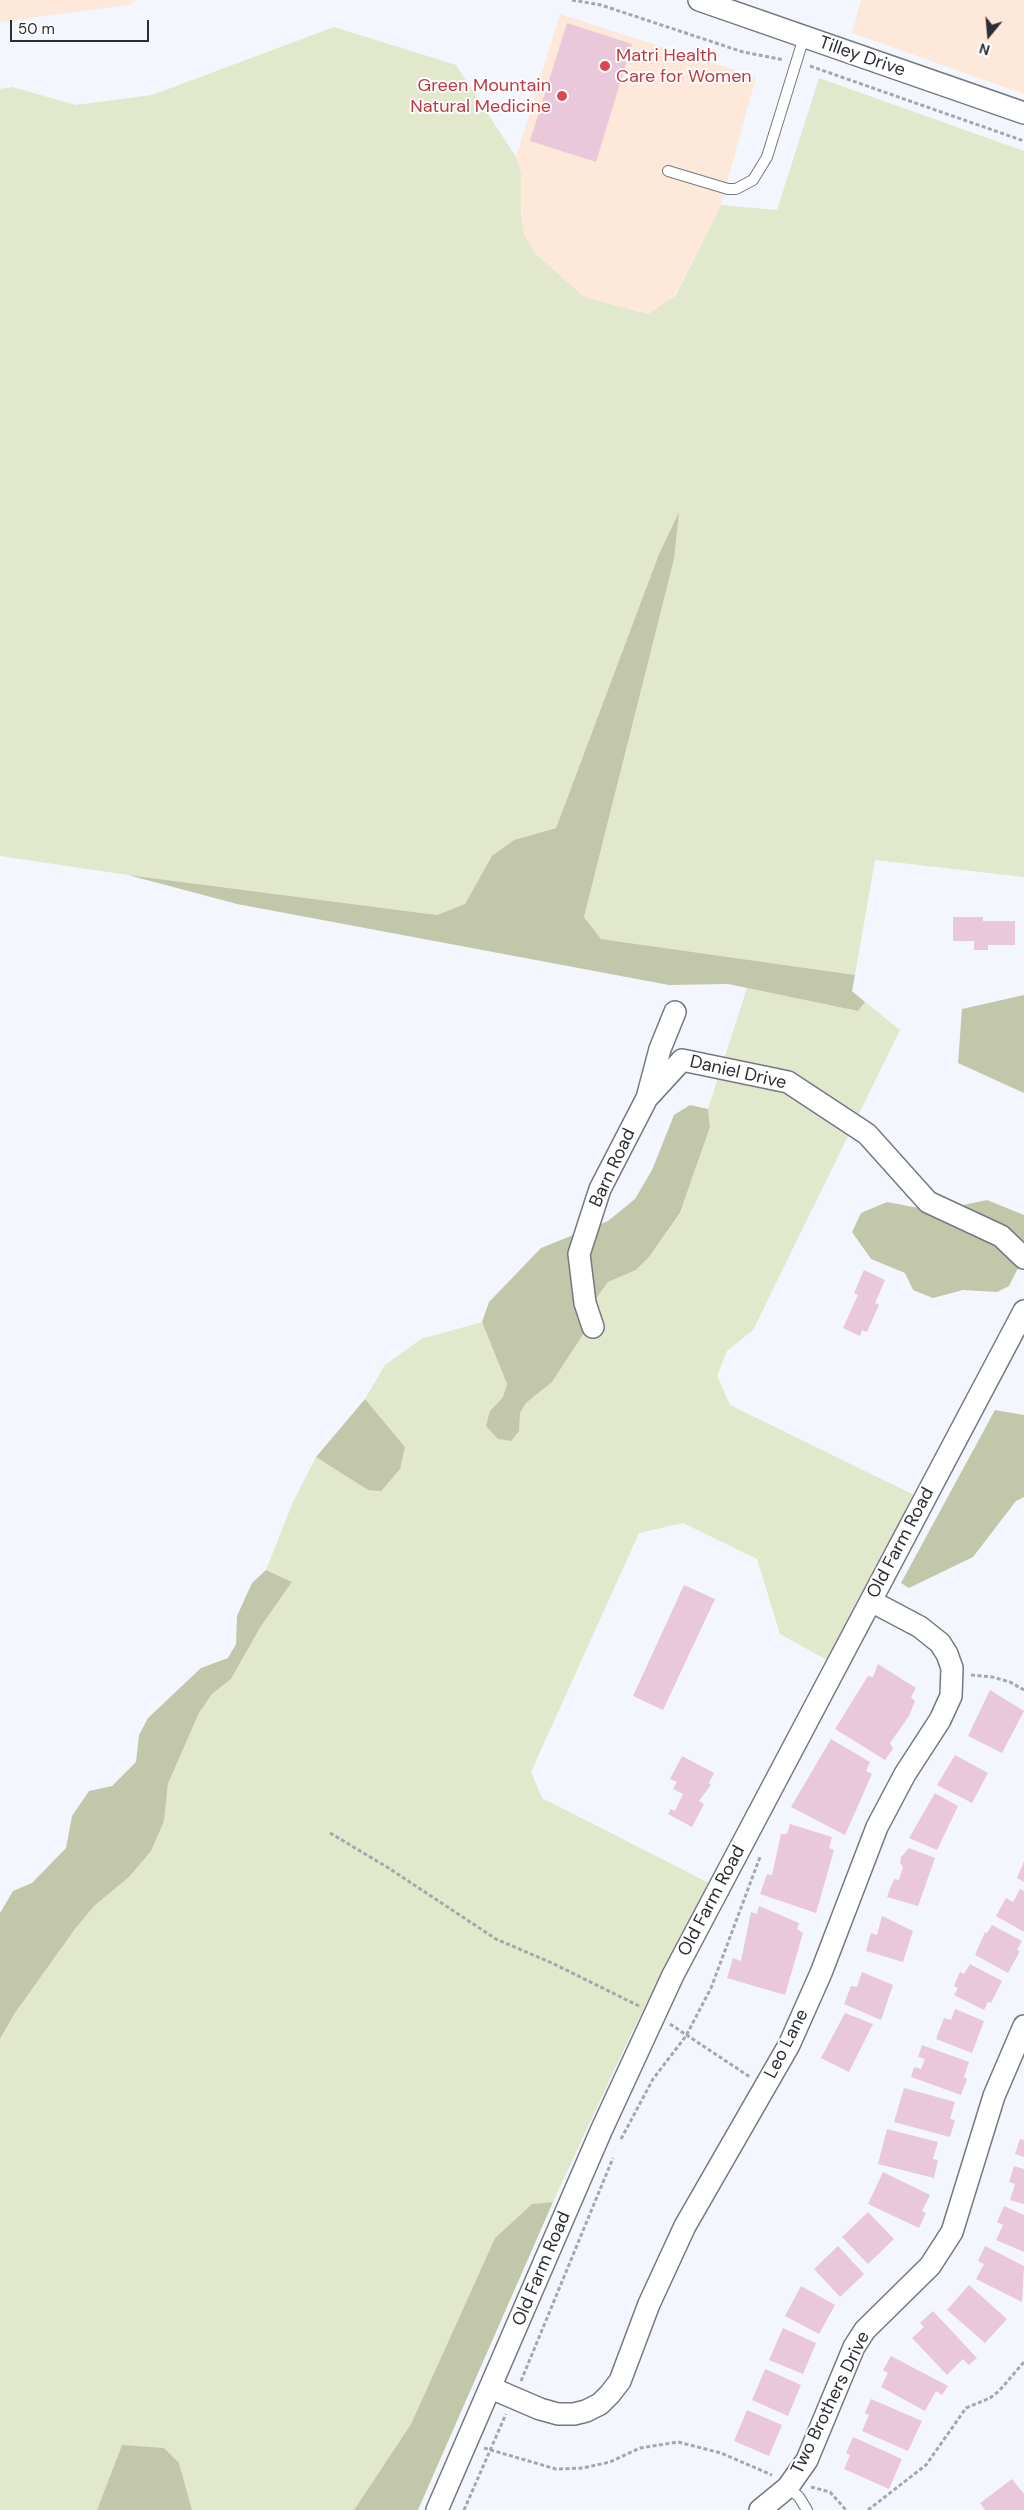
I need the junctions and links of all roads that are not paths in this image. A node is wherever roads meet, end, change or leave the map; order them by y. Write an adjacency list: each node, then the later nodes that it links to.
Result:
1 (700, 0): 2 (street, Tilley Drive)
2 (804, 37): 3 (street, Tilley Drive); 4 (lane)
3 (1024, 113)
4 (668, 171)
5 (675, 1012): 6 (street, Barn Road)
6 (647, 1098): 7 (street, Daniel Drive); 9 (street, Barn Road)
7 (1024, 1258)
8 (1024, 1311): 10 (street, Old Farm Road)
9 (593, 1327)
10 (871, 1600): 12 (street, Old Farm Road); 12 (street, Leo Lane)
11 (1024, 2026): 13 (street, Two Brothers Drive)
12 (491, 2388): 14 (street, Old Farm Road)
13 (785, 2482): 15 (street, Two Brothers Drive); 16 (lane)
14 (437, 2510)
15 (760, 2510)
16 (807, 2510)

